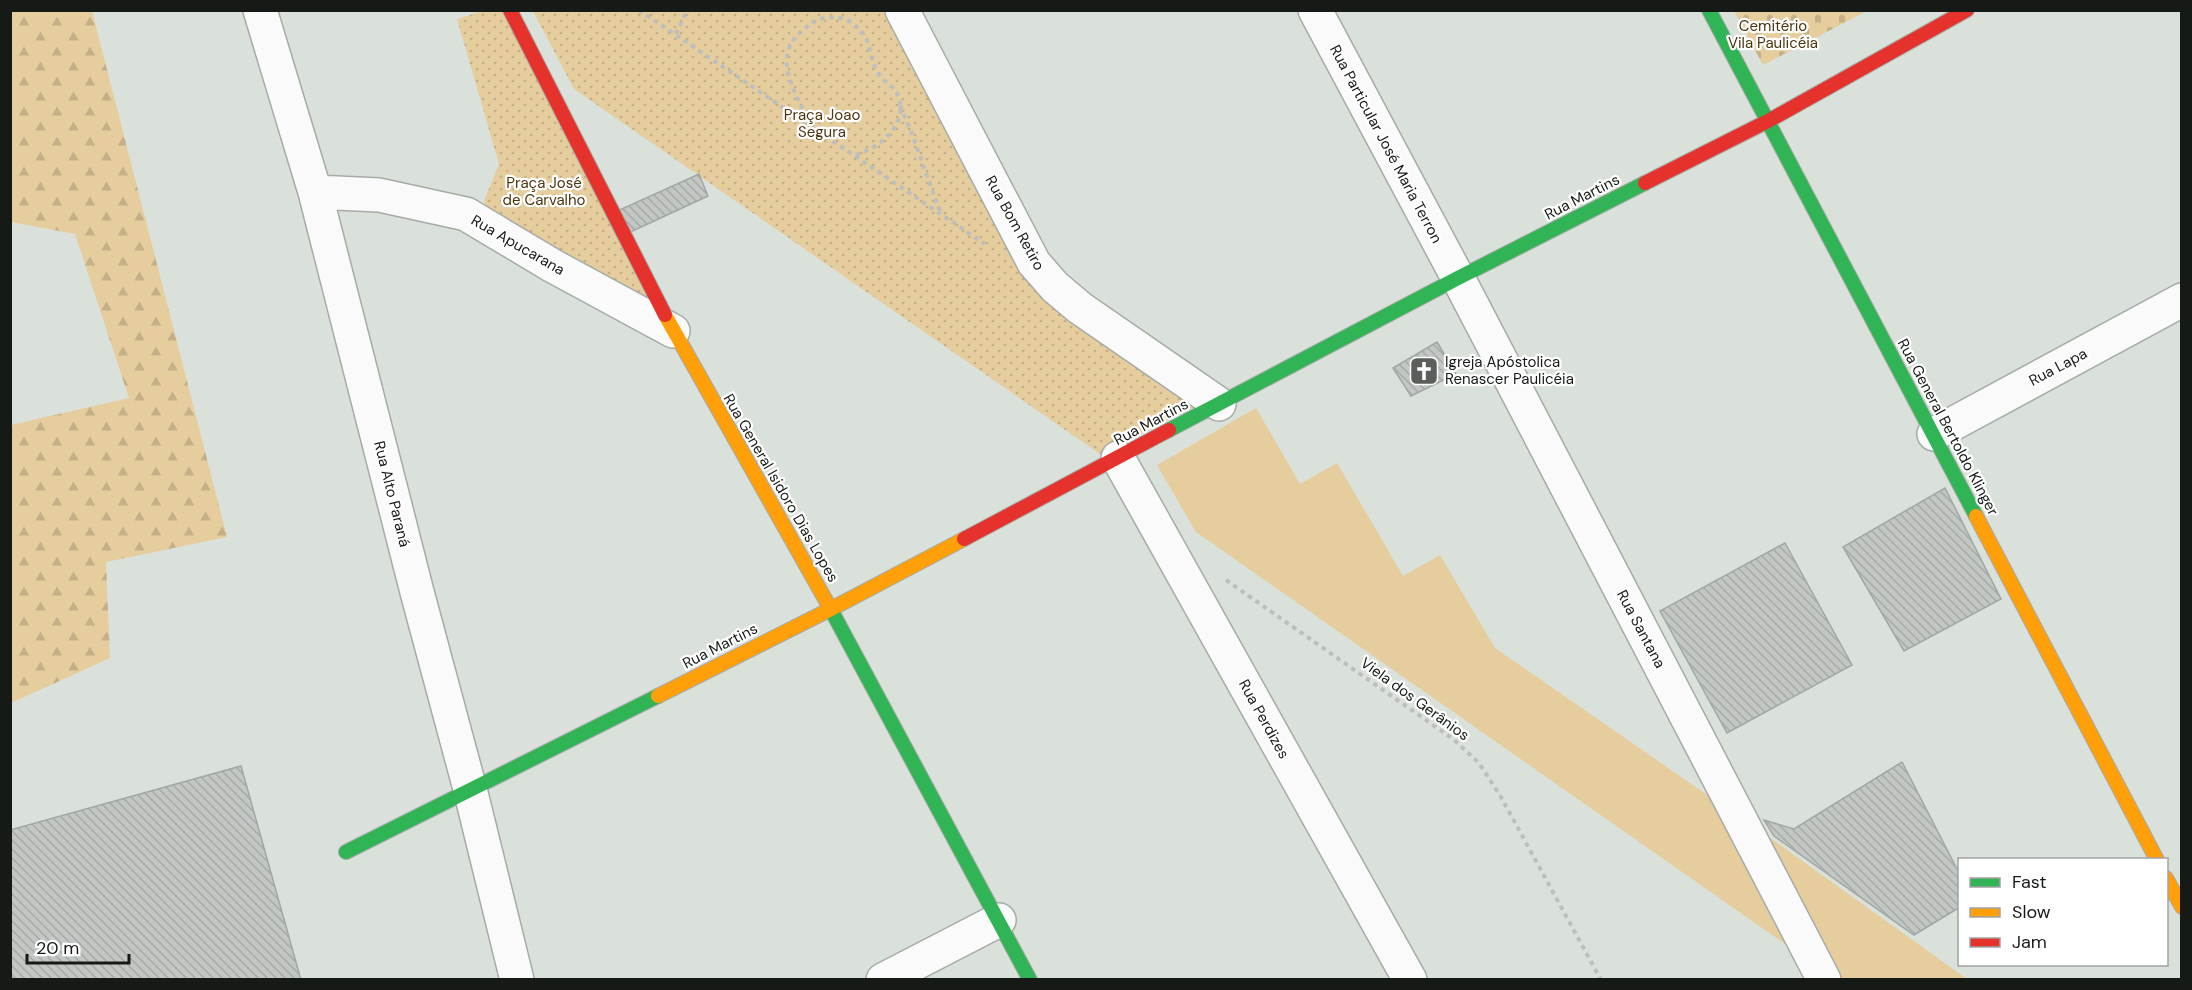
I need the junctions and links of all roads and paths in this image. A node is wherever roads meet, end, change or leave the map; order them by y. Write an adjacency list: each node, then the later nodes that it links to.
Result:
1 (260, 10): 14 (street, Rua Alto Paraná)
2 (510, 10): 19 (street, Rua General Isidoro Dias Lopes)
3 (639, 10): 9 (path)
4 (687, 10): 9 (path)
5 (902, 10): 20 (street, Rua Bom Retiro)
6 (1314, 10): 17 (street, Rua Particular José Maria Terron)
7 (1709, 10): 11 (street, Rua General Bertoldo Klinger)
8 (1967, 10): 11 (street, Rua Martins)
9 (676, 34): 12 (path)
10 (900, 106): 12 (path); 13 (path); 15 (path)
11 (1768, 121): 17 (street, Rua Martins); 21 (street, Rua General Bertoldo Klinger)
12 (811, 125): 13 (path)
13 (854, 155): 15 (path)
14 (315, 192): 19 (street, Rua Apucarana); 25 (street, Rua Alto Paraná)
15 (940, 214): 16 (path)
16 (987, 245)
17 (1458, 278): 20 (street, Rua Martins); 36 (street, Rua Santana)
18 (2181, 300): 21 (street, Rua Lapa)
19 (673, 331): 24 (street, Rua General Isidoro Dias Lopes)
20 (1220, 404): 22 (street, Rua Martins)
21 (1934, 434): 27 (street, Rua General Bertoldo Klinger)
22 (1118, 458): 24 (street, Rua Martins); 34 (street, Rua Perdizes)
23 (1220, 576): 35 (path, Viela dos Gerânios)
24 (831, 609): 25 (street, Rua Martins); 30 (street, Rua General Isidoro Dias Lopes)
25 (470, 789): 26 (street, Rua Martins); 31 (street, Rua Alto Paraná)
26 (346, 852)
27 (2156, 858)
28 (2168, 882): 29 (street)
29 (2181, 907)
30 (999, 920): 32 (street); 33 (street, Rua General Isidoro Dias Lopes)
31 (517, 980)
32 (883, 980)
33 (1030, 980)
34 (1410, 980)
35 (1601, 980)
36 (1824, 980)

